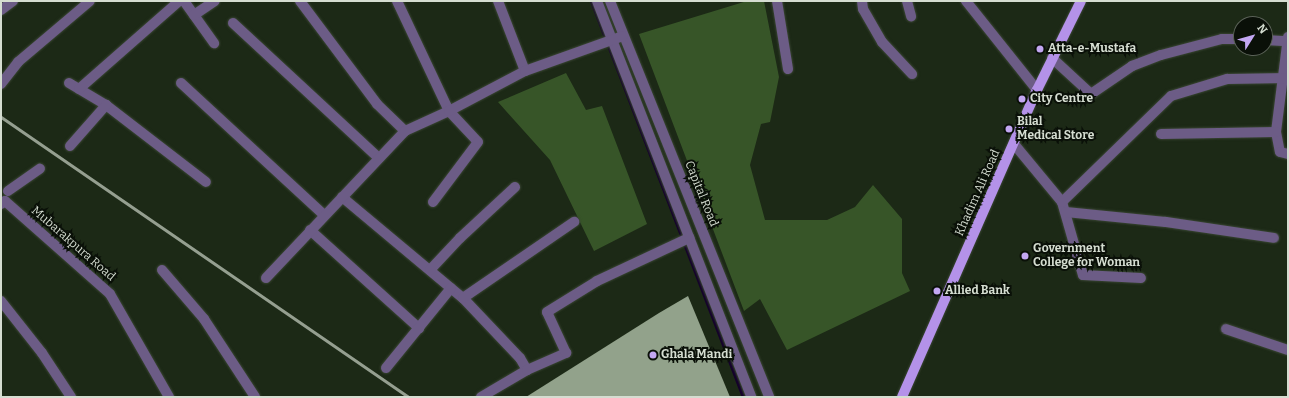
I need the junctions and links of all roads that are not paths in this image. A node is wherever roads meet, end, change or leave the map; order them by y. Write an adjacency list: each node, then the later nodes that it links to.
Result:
1 (12, 1): 16 (street)
2 (90, 1): 32 (street)
3 (179, 1): 34 (street)
4 (184, 1): 17 (street)
5 (215, 1): 17 (street)
6 (300, 1): 38 (street)
7 (397, 1): 37 (street)
8 (498, 1): 28 (street)
9 (597, 1): 21 (street)
10 (610, 1): 20 (street, Capital Road)
11 (777, 1): 27 (street)
12 (862, 1): 29 (street)
13 (907, 1): 18 (street)
14 (966, 1): 35 (street)
15 (1081, 1): 26 (main road, Khadim Ali Road)
16 (1, 10)
17 (194, 15): 25 (street)
18 (911, 16)
19 (233, 23): 44 (street)
20 (623, 36): 21 (street); 75 (street, Capital Road)
21 (611, 39): 28 (street); 56 (street)
22 (1233, 39): 26 (street)
23 (1288, 39): 24 (street); 30 (street)
24 (1273, 40)
25 (214, 43)
26 (1052, 58): 35 (main road, Khadim Ali Road)
27 (788, 69)
28 (525, 71): 37 (street)
29 (912, 74)
30 (1285, 77): 39 (street); 52 (street)
31 (180, 83): 53 (street)
32 (1, 84)
33 (69, 84): 34 (street)
34 (79, 89): 36 (street)
35 (1038, 90): 41 (main road, Khadim Ali Road)
36 (106, 106): 42 (street); 46 (street)
37 (450, 111): 38 (street); 50 (street)
38 (405, 131): 44 (street)
39 (1276, 132): 40 (street); 43 (street)
40 (1161, 134)
41 (1014, 144): 52 (street); 76 (main road, Khadim Ali Road)
42 (70, 146)
43 (1288, 154)
44 (379, 158): 49 (street)
45 (40, 169): 48 (street)
46 (206, 182)
47 (515, 187): 59 (street)
48 (4, 189): 51 (street)
49 (342, 197): 53 (street); 59 (street)
50 (433, 202)
51 (3, 203): 71 (street, Mubarakpura Road)
52 (1064, 207): 57 (street); 61 (street)
53 (324, 216): 55 (street)
54 (574, 222): 63 (street)
55 (310, 230): 60 (street); 65 (street)
56 (689, 238): 69 (street); 74 (street)
57 (1274, 238)
58 (162, 270): 72 (street)
59 (430, 270): 62 (street)
60 (266, 278)
61 (1141, 278)
62 (451, 288): 63 (street); 65 (street)
63 (463, 298): 69 (street)
64 (1, 301): 70 (street)
65 (419, 328): 68 (street)
66 (1226, 329): 67 (street)
67 (1288, 350)
68 (386, 368)
69 (527, 370): 73 (street)
70 (71, 397)
71 (169, 397)
72 (255, 397)
73 (481, 397)
74 (751, 397)
75 (769, 397)
76 (902, 397)

